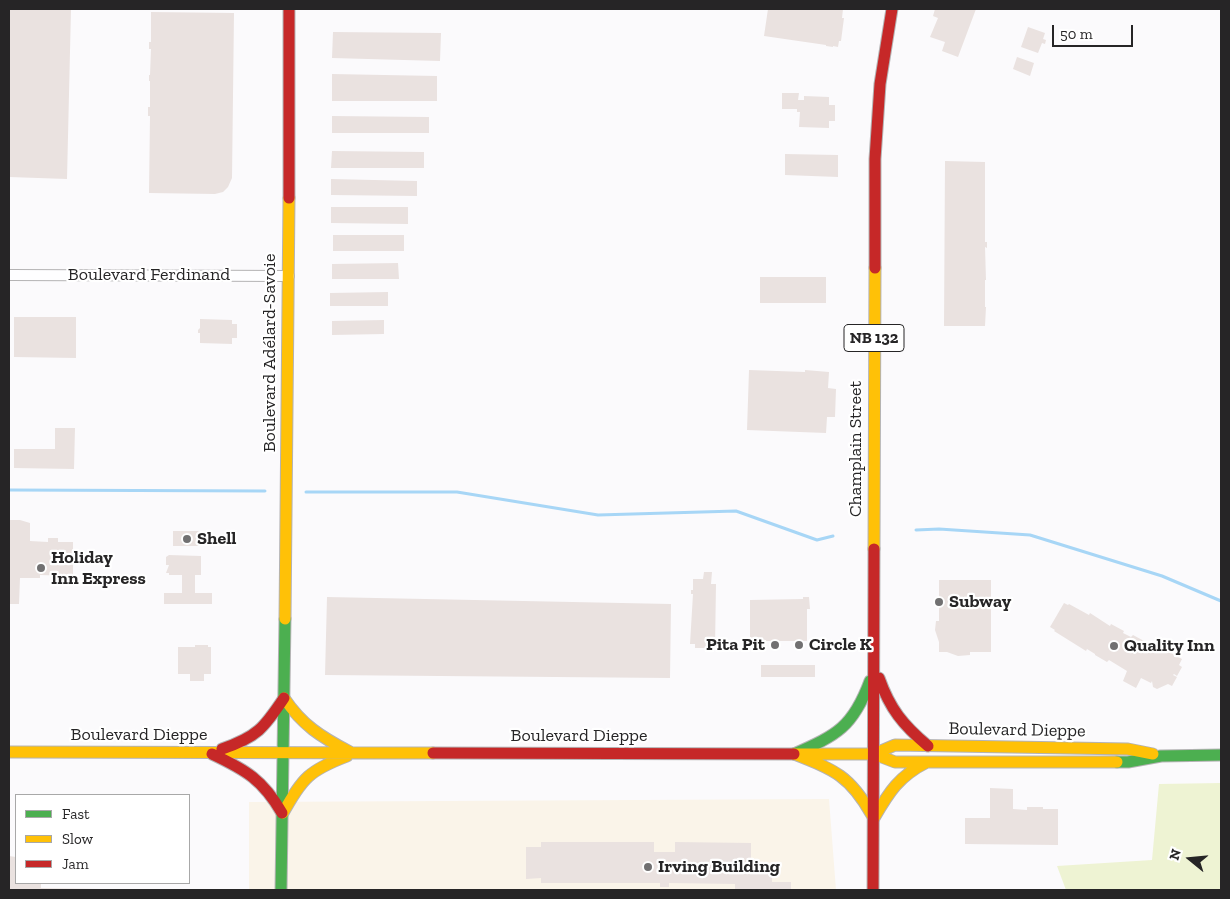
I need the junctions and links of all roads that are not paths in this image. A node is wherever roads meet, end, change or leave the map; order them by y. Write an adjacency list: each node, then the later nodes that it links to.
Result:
1 (289, 9): 4 (main road, Boulevard Adélard-Savoie)
2 (892, 9): 5 (main road, Champlain Street / NB 132)
3 (9, 275): 4 (street, Boulevard Ferdinand)
4 (289, 276): 6 (main road, Boulevard Adélard-Savoie)
5 (875, 668): 7 (main road); 12 (main road); 13 (main road, Champlain Street / NB 132)
6 (284, 698): 9 (main road); 10 (main road, Boulevard Adélard-Savoie); 11 (main road)
7 (928, 746): 13 (main road, Boulevard Dieppe); 15 (main road, Boulevard Dieppe)
8 (9, 752): 9 (main road, Boulevard Dieppe)
9 (209, 753): 10 (main road, Boulevard Dieppe); 17 (main road)
10 (283, 753): 11 (main road, Boulevard Dieppe); 17 (main road, Boulevard Adélard-Savoie)
11 (353, 754): 12 (main road, Boulevard Dieppe); 17 (main road)
12 (794, 754): 13 (main road, Boulevard Dieppe); 18 (main road)
13 (874, 754): 16 (main road, Boulevard Dieppe); 18 (main road, Champlain Street / NB 132)
14 (1221, 755): 15 (main road, Boulevard Dieppe)
15 (1161, 756): 16 (main road, Boulevard Dieppe)
16 (927, 762): 18 (main road)
17 (282, 813): 19 (main road)
18 (873, 819): 20 (main road, Champlain Street / NB 132)
19 (281, 890)
20 (873, 890)

